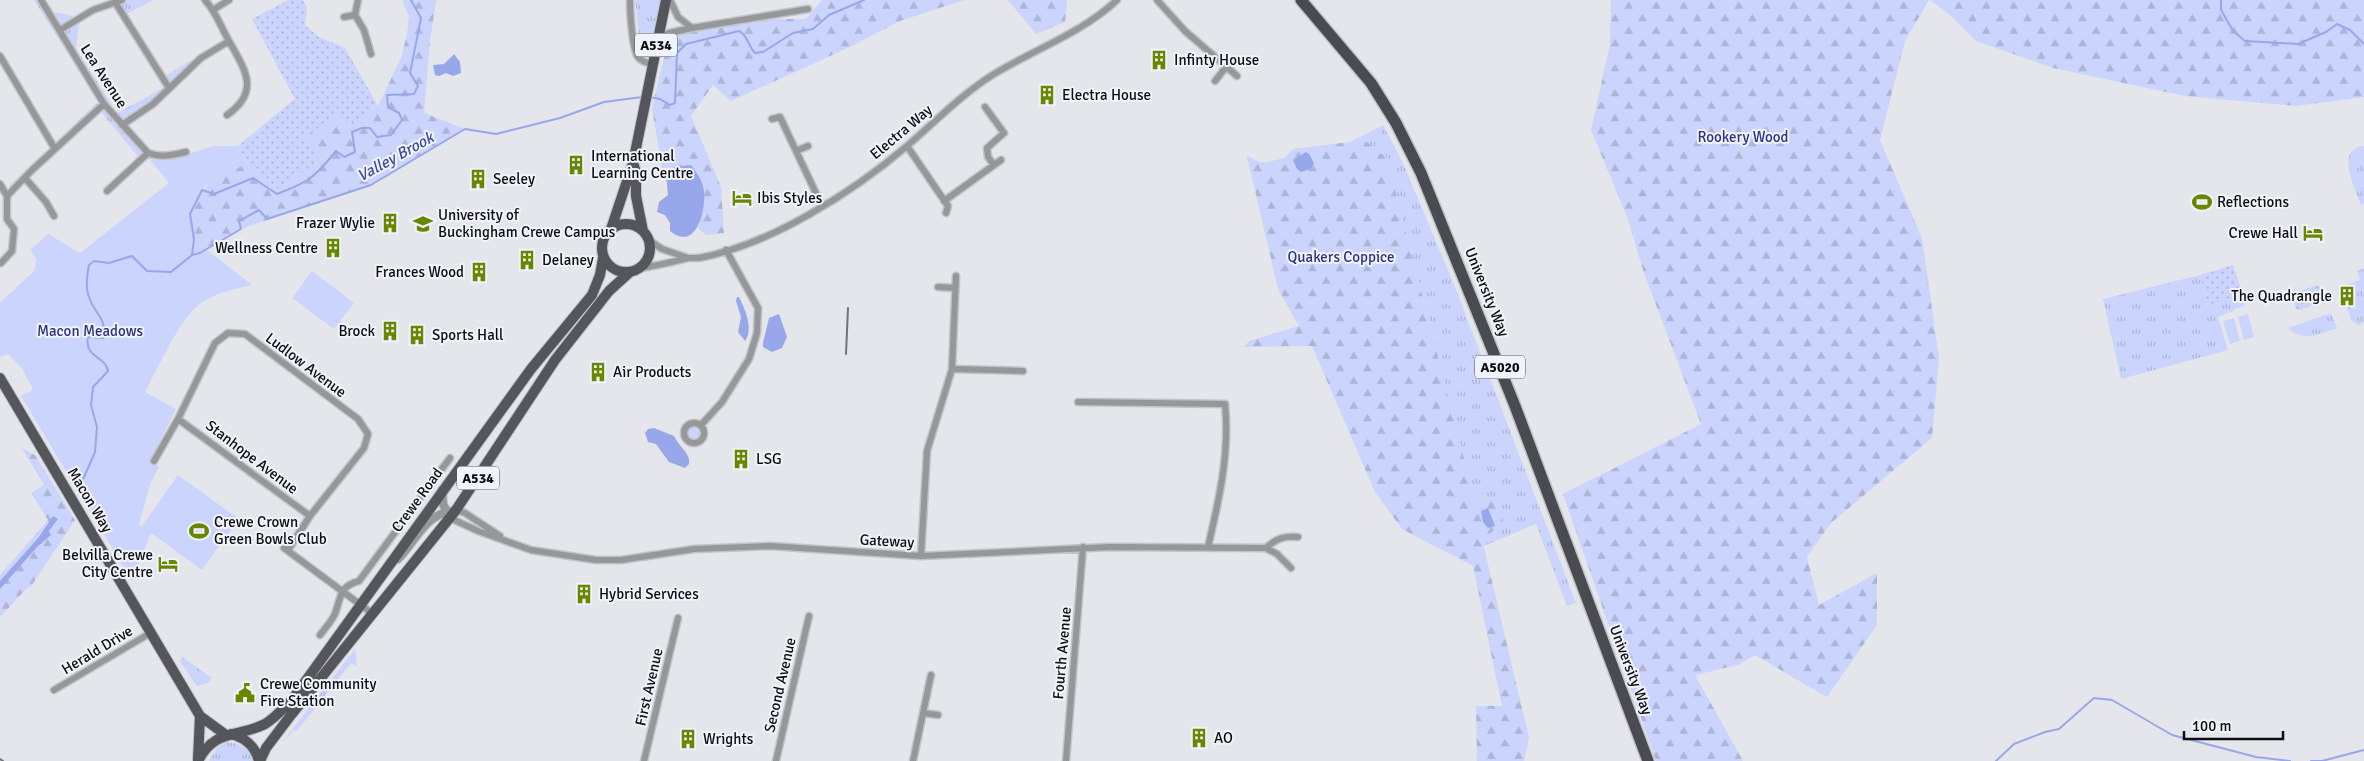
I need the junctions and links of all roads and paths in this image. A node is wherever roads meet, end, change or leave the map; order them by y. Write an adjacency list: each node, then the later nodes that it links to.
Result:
1 (41, 0): 18 (street, Lea Avenue)
2 (122, 0): 12 (street)
3 (205, 0): 14 (street)
4 (229, 0): 14 (street)
5 (358, 0): 15 (street)
6 (630, 0): 23 (street)
7 (666, 0): 19 (main road, A534)
8 (670, 0): 17 (street)
9 (1117, 0): 34 (street, Electra Way)
10 (1157, 0): 24 (street)
11 (1301, 0): 99 (highway, University Way / A5020)
12 (115, 2): 18 (street); 27 (street)
13 (808, 9): 17 (street)
14 (212, 10): 20 (street)
15 (355, 15): 16 (street); 21 (street)
16 (344, 17)
17 (692, 28): 19 (street)
18 (60, 30): 28 (street, Lea Avenue)
19 (657, 40): 23 (main road, A534)
20 (229, 42): 27 (street); 30 (street)
21 (371, 54)
22 (0, 56): 35 (street)
23 (652, 64): 40 (main road, A534)
24 (1226, 67): 25 (street); 26 (street)
25 (1237, 76)
26 (1215, 81)
27 (169, 88): 32 (street)
28 (104, 104): 32 (street, Lea Avenue); 35 (street)
29 (985, 106): 41 (street)
30 (231, 114)
31 (772, 119): 36 (street)
32 (122, 125): 38 (street, Lea Avenue)
33 (808, 146): 36 (street)
34 (907, 146): 46 (street); 47 (street, Electra Way)
35 (56, 149): 42 (street)
36 (796, 151): 47 (street)
37 (186, 152): 38 (street)
38 (148, 153): 44 (street)
39 (1001, 160): 41 (street)
40 (633, 163): 50 (main road, A534); 51 (main road, A534)
41 (994, 165): 46 (street)
42 (25, 178): 45 (street); 49 (street)
43 (0, 184): 45 (street)
44 (107, 190)
45 (7, 196): 55 (street)
46 (944, 201): 48 (street)
47 (822, 206): 52 (street, Electra Way)
48 (946, 213)
49 (44, 216)
50 (612, 229): 51 (main road); 53 (main road, A534)
51 (646, 235): 54 (street, Electra Way); 56 (main road, A534)
52 (726, 250): 54 (street, Electra Way); 66 (street)
53 (603, 258): 57 (main road); 69 (main road, Crewe Road / A534)
54 (690, 258): 56 (street, Electra Way)
55 (1, 263)
56 (640, 268): 57 (main road, A534)
57 (630, 272): 70 (main road, A534)
58 (956, 276): 60 (street)
59 (938, 287): 60 (street)
60 (955, 288): 61 (street)
61 (952, 369): 62 (street); 77 (street)
62 (1023, 371)
63 (0, 378): 85 (main road, Macon Way)
64 (1078, 402): 75 (street)
65 (178, 419): 68 (street, Ludlow Avenue); 71 (street, Stanhope Avenue); 71 (street, Ludlow Avenue)
66 (700, 425)
67 (450, 458): 80 (street, Crewe Road)
68 (154, 461)
69 (442, 490): 70 (street); 79 (main road, Crewe Road / A534)
70 (451, 514): 73 (street, Gateway); 73 (street, Gateway); 79 (street); 82 (main road, A534)
71 (310, 516): 80 (street, Ludlow Avenue)
72 (1298, 537): 76 (street)
73 (509, 542): 77 (street, Gateway)
74 (1083, 547): 75 (street, Gateway); 77 (street, Gateway); 98 (street, Fourth Avenue)
75 (1208, 547): 76 (street, Gateway)
76 (1266, 548): 78 (street)
77 (921, 556)
78 (1291, 568)
79 (382, 574): 81 (main road, Crewe Road / A534)
80 (342, 592): 81 (street, Ludlow Avenue); 86 (street)
81 (360, 605): 82 (street, Ludlow Avenue); 92 (main road, Crewe Road / A534)
82 (373, 614): 94 (main road, A534)
83 (810, 616): 96 (street, Second Avenue)
84 (678, 618): 95 (street, First Avenue)
85 (152, 632): 88 (street, Herald Drive); 91 (main road, Macon Way)
86 (320, 635)
87 (931, 675): 89 (street)
88 (54, 690)
89 (924, 713): 90 (street); 97 (street)
90 (938, 715)
91 (200, 716): 92 (main road, Macon Way); 93 (main road)
92 (228, 734): 93 (main road, A534); 94 (main road, A534)
93 (198, 761)
94 (260, 761)
95 (644, 761)
96 (776, 761)
97 (913, 761)
98 (1066, 761)
99 (1648, 761)

